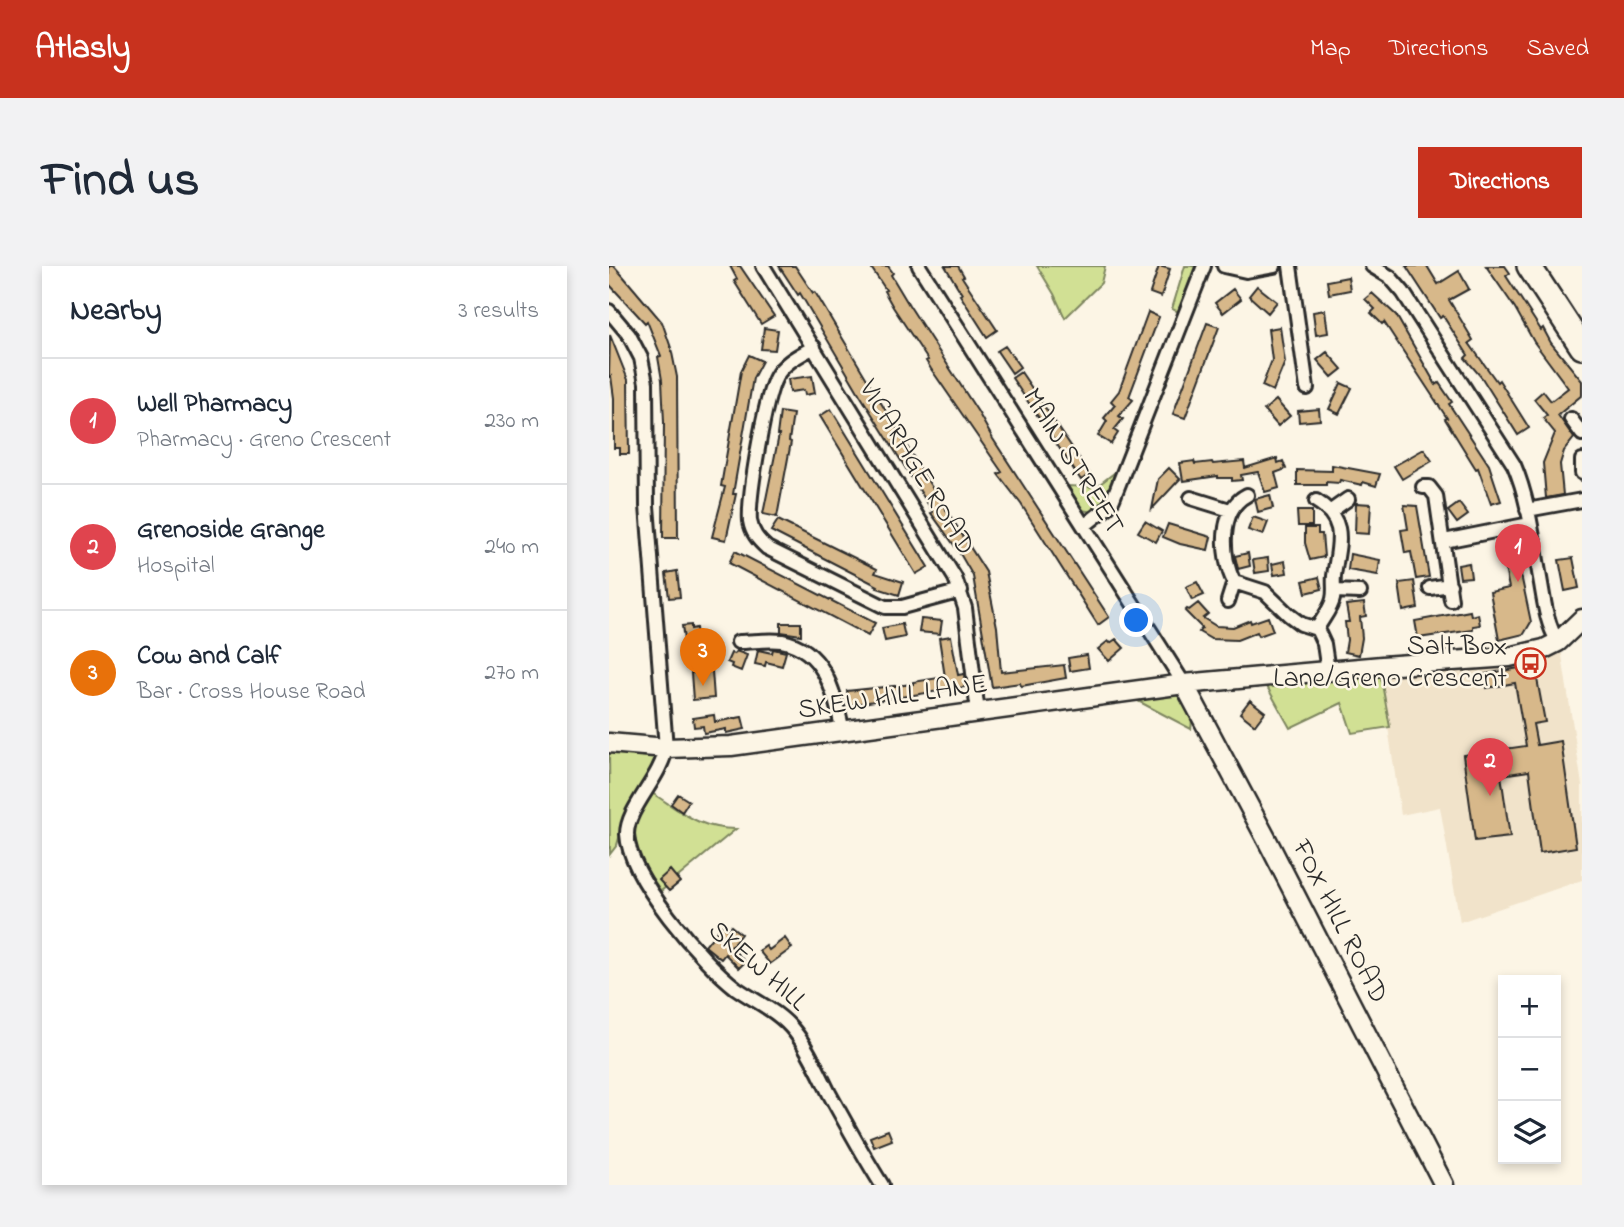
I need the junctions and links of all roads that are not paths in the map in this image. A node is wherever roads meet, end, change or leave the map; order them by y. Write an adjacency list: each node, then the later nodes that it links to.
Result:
1 (763, 266): 10 (street, VICARAGE ROAD)
2 (919, 266): 27 (street, MAIN STREET)
3 (1204, 266): 27 (street)
4 (1224, 266): 5 (street)
5 (1274, 266)
6 (1290, 266): 12 (street)
7 (1372, 266): 24 (street)
8 (1529, 266): 11 (highway)
9 (609, 311): 46 (street)
10 (814, 346): 32 (street, VICARAGE ROAD); 32 (street)
11 (1582, 347)
12 (1307, 388)
13 (1571, 419): 14 (street)
14 (1582, 433)
15 (1582, 460): 16 (street)
16 (1582, 473)
17 (1423, 487): 28 (street)
18 (1247, 495): 23 (street)
19 (1191, 498): 23 (street)
20 (1348, 499): 25 (street)
21 (1582, 500): 24 (street)
22 (1316, 501): 25 (street)
23 (1230, 510): 29 (street)
24 (1527, 510): 26 (street)
25 (1331, 511): 33 (street)
26 (1530, 524): 28 (street); 40 (street)
27 (1084, 526): 42 (street, MAIN STREET)
28 (1444, 541): 30 (street)
29 (1234, 582): 36 (street); 38 (street)
30 (1450, 585): 31 (street); 35 (street)
31 (1430, 588)
32 (961, 591): 43 (street, VICARAGE ROAD)
33 (1334, 591): 34 (street); 38 (street)
34 (1360, 592)
35 (1451, 600)
36 (1228, 601)
37 (1582, 620): 40 (street)
38 (1317, 628): 41 (street)
39 (738, 642): 44 (street)
40 (1558, 642): 41 (street, SKEW HILL LANE)
41 (1328, 671): 42 (street, SKEW HILL LANE)
42 (1184, 684): 43 (street, SKEW HILL LANE); 48 (street, FOX HILL ROAD)
43 (978, 713): 44 (street, SKEW HILL LANE)
44 (843, 731): 46 (street, SKEW HILL LANE)
45 (609, 743): 46 (street, SKEW HILL LANE)
46 (666, 748): 47 (street, SKEW HILL)
47 (882, 1185)
48 (1444, 1185)

